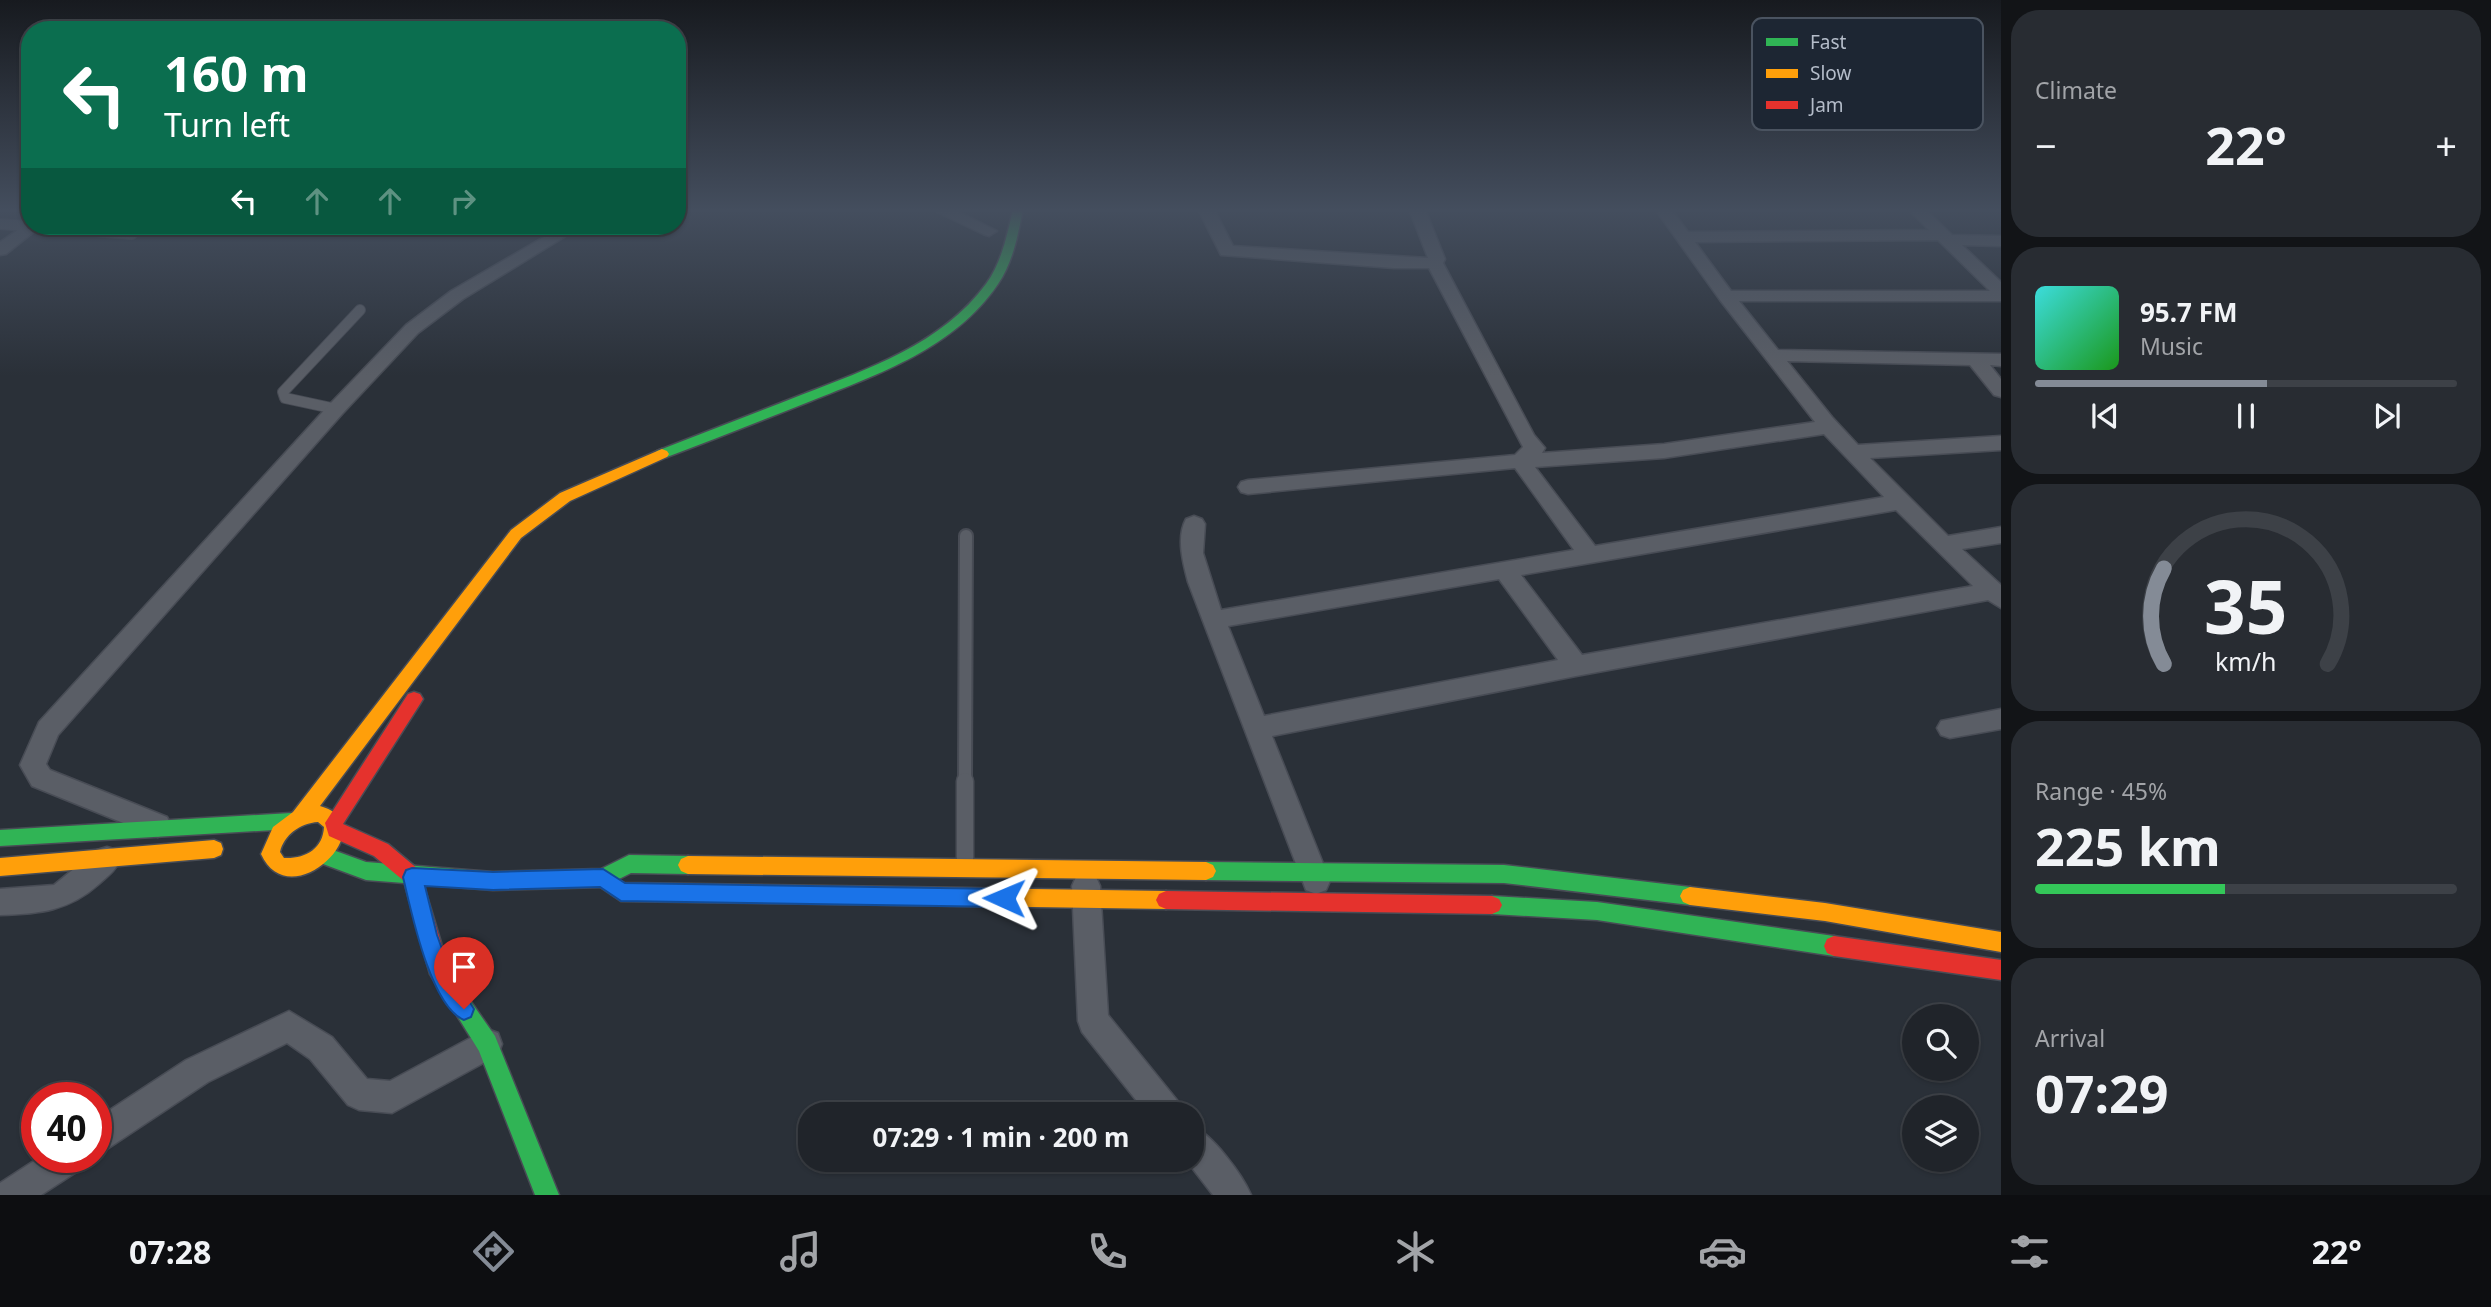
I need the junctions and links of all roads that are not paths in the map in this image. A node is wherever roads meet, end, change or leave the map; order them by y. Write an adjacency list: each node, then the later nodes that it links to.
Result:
1 (508, 265): 15 (street)
2 (1005, 265): 7 (street)
3 (1007, 265): 7 (street)
4 (1436, 265): 19 (street)
5 (1703, 265): 9 (street)
6 (1972, 265): 8 (street)
7 (1001, 275): 34 (street); 35 (street)
8 (2001, 294): 9 (street)
9 (1726, 296): 11 (street)
10 (360, 310): 15 (lane)
11 (1772, 355): 12 (street); 16 (street)
12 (1975, 359): 13 (street); 14 (street)
13 (2001, 360)
14 (2001, 391)
15 (336, 410): 36 (street)
16 (1827, 427): 18 (street); 19 (street)
17 (2001, 443): 18 (street)
18 (1854, 452): 21 (street)
19 (1520, 461): 20 (street); 26 (street)
20 (1248, 487)
21 (1900, 502): 25 (street); 26 (street)
22 (1194, 524): 29 (street)
23 (2001, 535): 25 (street)
24 (966, 536): 42 (lane)
25 (1944, 544): 28 (street)
26 (1589, 555): 27 (street)
27 (1505, 570): 29 (street); 30 (street)
28 (1997, 595): 30 (street)
29 (1213, 620): 32 (street)
30 (1576, 666): 32 (street)
31 (2001, 719): 33 (street)
32 (1258, 728): 43 (street)
33 (1950, 728)
34 (296, 819): 35 (street); 36 (street); 39 (street)
35 (335, 827): 39 (street); 44 (street)
36 (172, 830): 37 (street)
37 (0, 838)
38 (236, 848): 40 (street)
39 (322, 855): 44 (street)
40 (107, 859): 41 (street); 47 (street)
41 (0, 867)
42 (965, 868): 45 (street); 46 (street)
43 (1313, 873): 46 (street); 48 (street); 49 (street)
44 (412, 877): 45 (street); 51 (street)
45 (603, 878): 46 (street)
46 (1085, 885): 48 (street); 52 (street)
47 (0, 902)
48 (1325, 904): 50 (street)
49 (2001, 942)
50 (2001, 970)
51 (487, 1044): 53 (street); 56 (street)
52 (1158, 1102)
53 (112, 1127)
54 (1204, 1157): 58 (street)
55 (45, 1173): 57 (street)
56 (549, 1193)
57 (11, 1195)
58 (1234, 1195)

